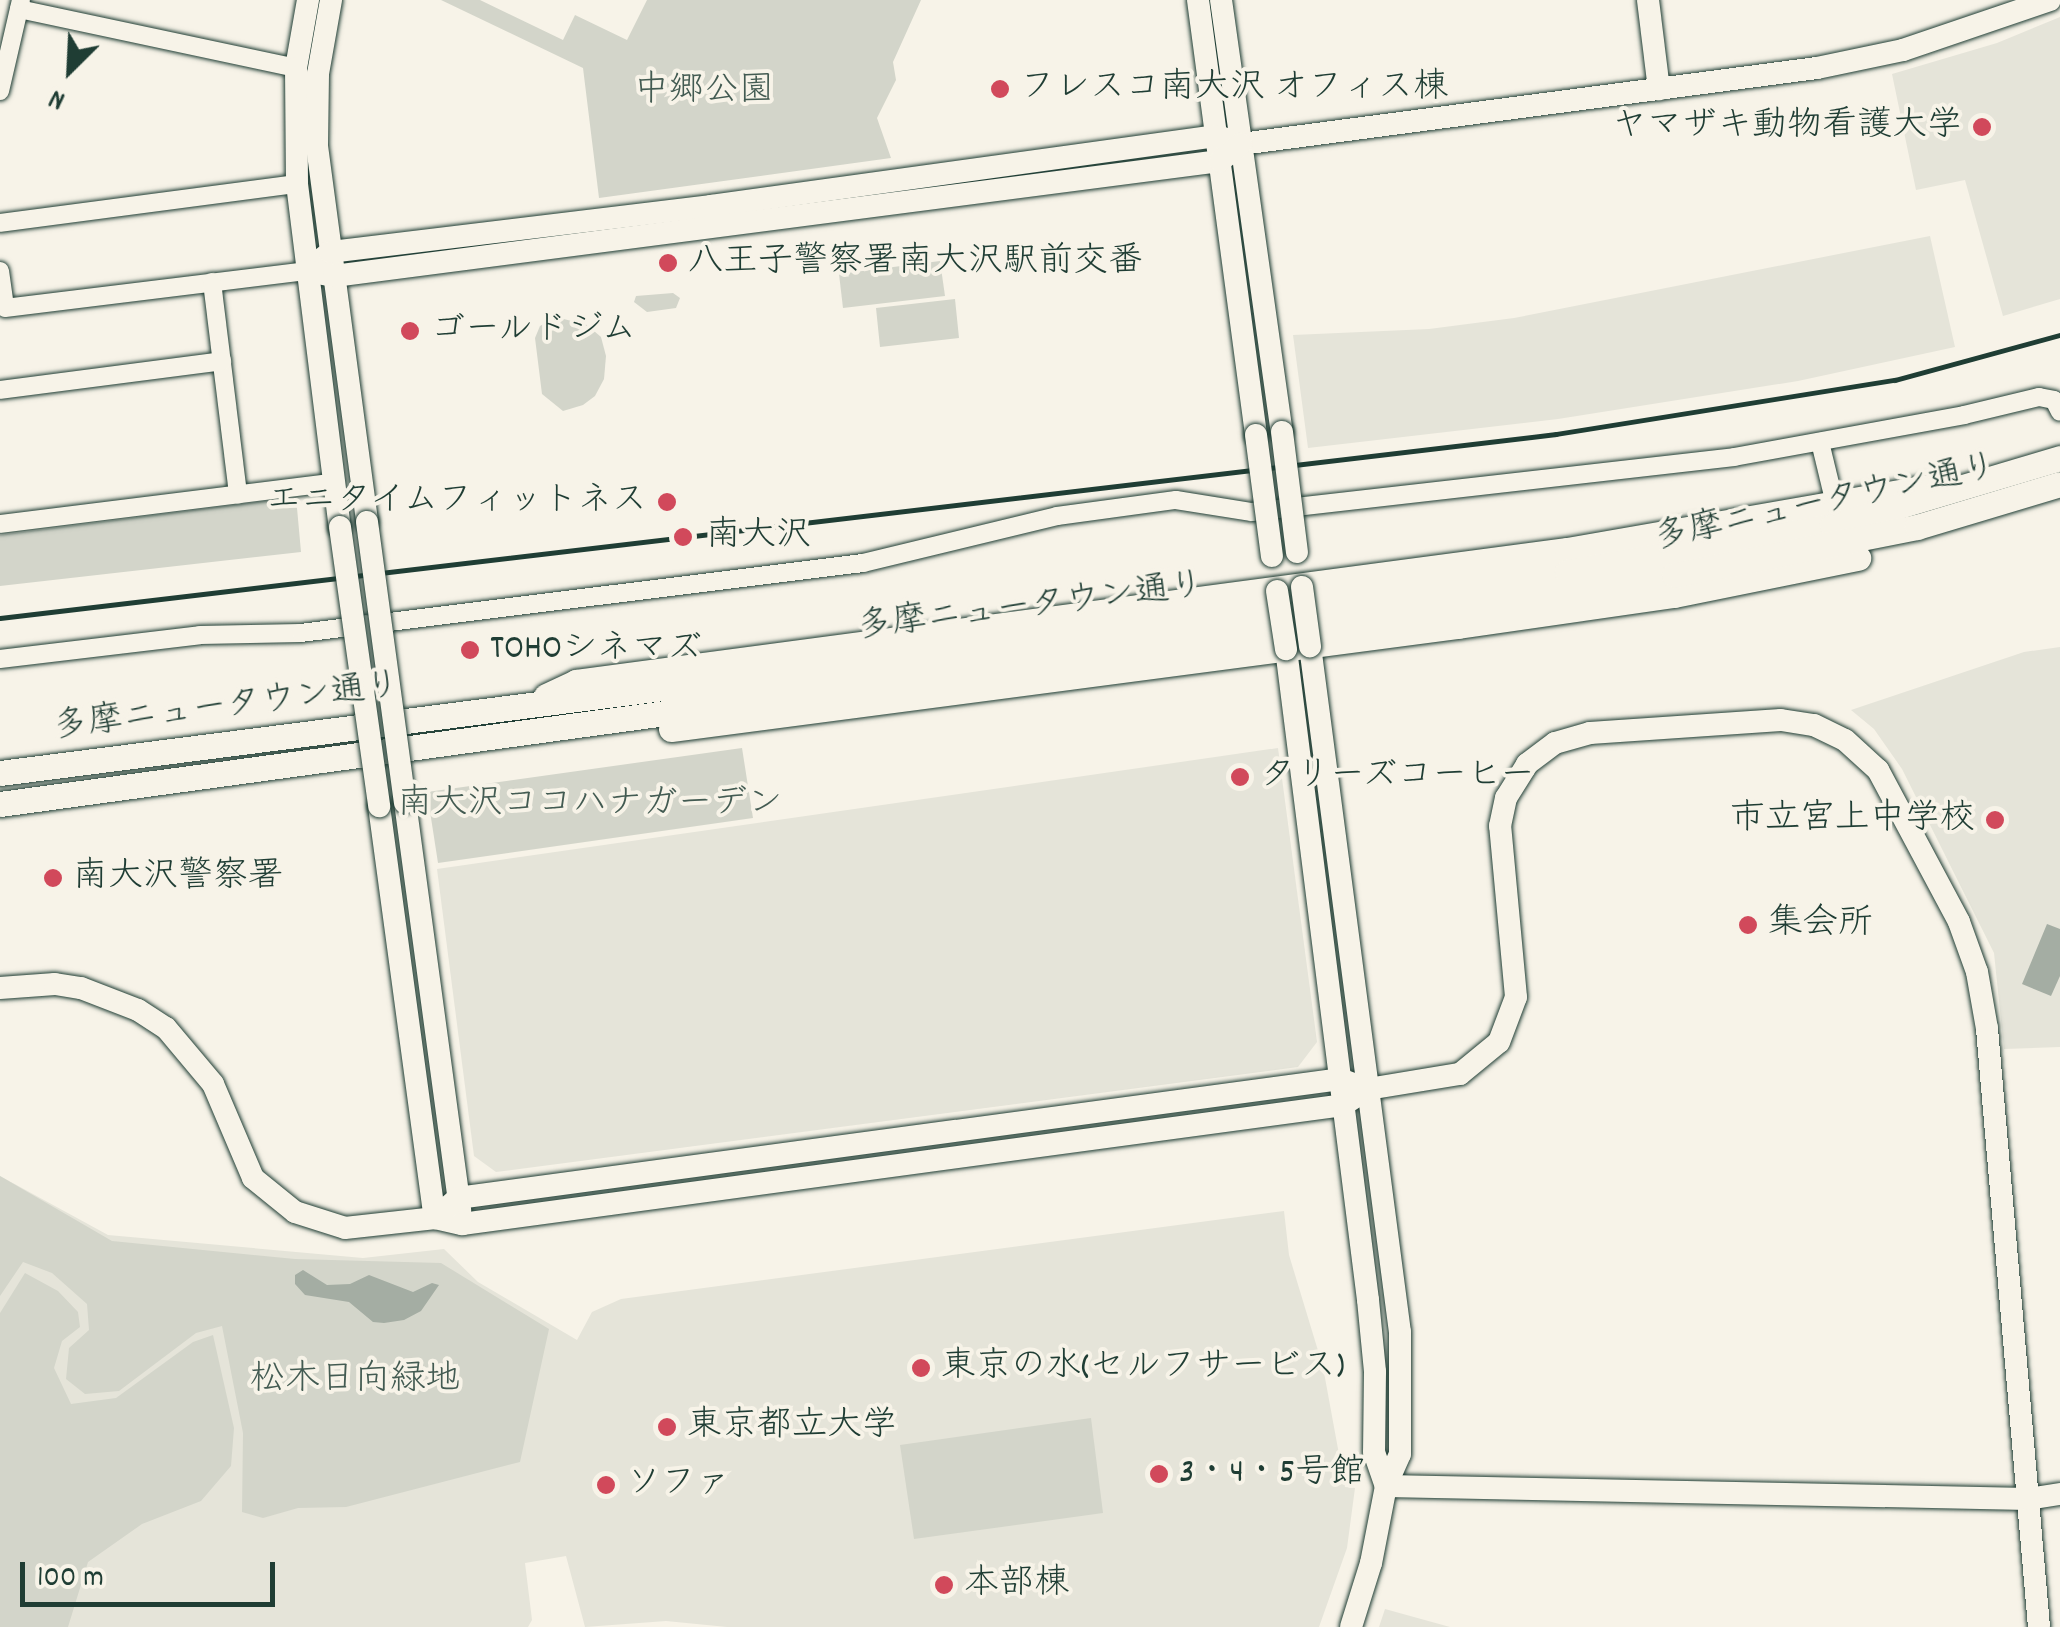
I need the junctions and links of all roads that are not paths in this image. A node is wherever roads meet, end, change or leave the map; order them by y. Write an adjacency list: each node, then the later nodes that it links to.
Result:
1 (308, 0): 8 (street)
2 (331, 0): 16 (street)
3 (1198, 0): 11 (street)
4 (1221, 0): 12 (street)
5 (1648, 0): 9 (street)
6 (2050, 0): 9 (street)
7 (20, 5): 8 (street); 10 (street)
8 (296, 68): 14 (street)
9 (1659, 89): 12 (street)
10 (0, 91)
11 (1217, 136): 12 (street); 13 (street); 16 (street)
12 (1241, 144): 13 (street); 33 (street, bridge)
13 (1220, 161): 19 (street); 33 (street, bridge)
14 (298, 184): 15 (street); 18 (street)
15 (0, 223)
16 (330, 252): 18 (street); 19 (street)
17 (0, 271): 20 (street)
18 (306, 271): 19 (street); 20 (street); 26 (street)
19 (334, 276): 46 (street, bridge)
20 (212, 282): 21 (street)
21 (222, 362): 22 (street); 29 (street)
22 (0, 390)
23 (2060, 412): 24 (street)
24 (1820, 442): 30 (street); 34 (street)
25 (2060, 458): 28 (main road, 多摩ニュータウン通り)
26 (334, 482): 29 (street); 47 (street, bridge)
27 (2060, 484): 31 (main road, 多摩ニュータウン通り)
28 (1973, 486): 30 (main road); 37 (main road, 多摩ニュータウン通り)
29 (238, 494): 32 (street)
30 (1835, 504): 33 (main road)
31 (1968, 512): 35 (main road); 39 (main road, 多摩ニュータウン通り)
32 (0, 524)
33 (1289, 589): 35 (street, bridge); 37 (main road)
34 (366, 624): 36 (street); 38 (street)
35 (1298, 648): 39 (main road); 43 (street); 44 (street)
36 (0, 659)
37 (524, 706): 38 (main road, 多摩ニュータウン通り)
38 (379, 724): 40 (main road, 多摩ニュータウン通り)
39 (529, 734): 41 (main road, 多摩ニュータウン通り)
40 (0, 773)
41 (0, 804)
42 (0, 988): 47 (street)
43 (1340, 1079): 44 (street); 45 (street); 46 (street)
44 (1368, 1089): 45 (street); 49 (street); 51 (street)
45 (1343, 1105): 48 (street); 49 (street)
46 (458, 1198): 47 (street); 48 (street)
47 (435, 1218): 48 (street)
48 (462, 1224)
49 (1386, 1486): 51 (street); 52 (street)
50 (2060, 1494): 51 (street)
51 (2028, 1499): 53 (street)
52 (1351, 1627)
53 (2039, 1627)

